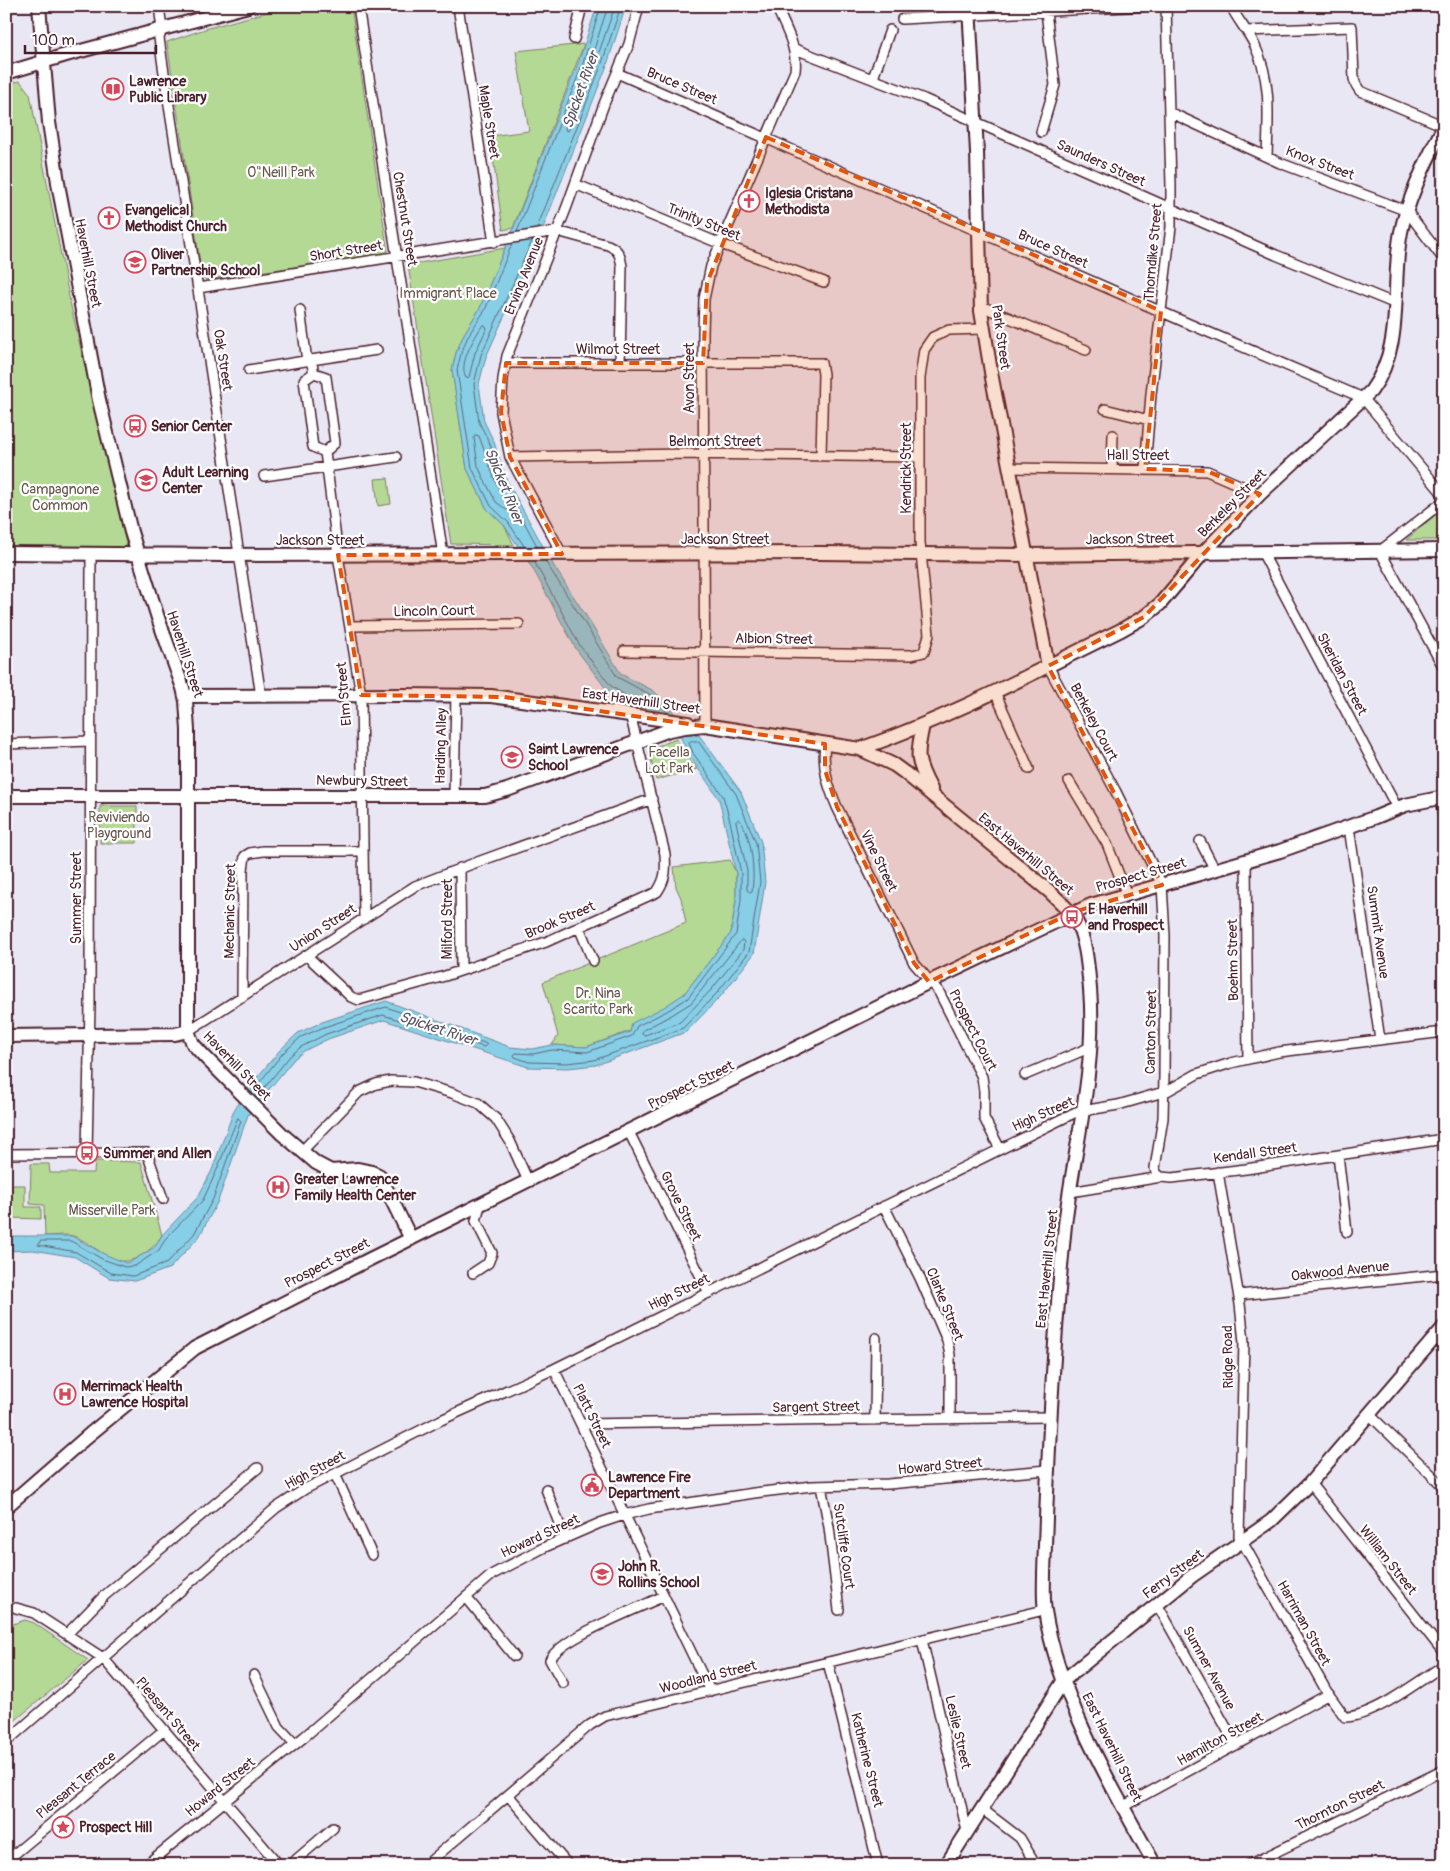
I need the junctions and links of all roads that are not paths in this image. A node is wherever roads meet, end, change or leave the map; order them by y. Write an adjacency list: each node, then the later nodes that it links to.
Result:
1 (39, 6): 20 (main road, Haverhill Street)
2 (159, 6): 15 (street, Oak Street)
3 (248, 6): 15 (main road)
4 (358, 6): 37 (street, Chestnut Street)
5 (458, 6): 35 (street, Maple Street)
6 (582, 6): 18 (street)
7 (639, 6): 22 (street, Erving Avenue)
8 (776, 6): 19 (street)
9 (1145, 6): 13 (street)
10 (1166, 6): 24 (street, Thorndike Street)
11 (1231, 6): 17 (street)
12 (969, 11): 13 (street); 14 (street); 25 (main road, Park Street)
13 (1046, 12): 27 (street)
14 (902, 19)
15 (162, 29): 20 (main road); 40 (street, Oak Street)
16 (890, 30): 23 (street)
17 (1247, 31): 26 (street); 29 (street)
18 (574, 40)
19 (795, 49): 23 (street, Saunders Street); 28 (street, Avon Street)
20 (44, 62): 21 (main road); 78 (main road, Haverhill Street)
21 (6, 73)
22 (617, 73): 28 (street, Bruce Street); 30 (street, Erving Avenue)
23 (873, 78): 25 (street, Saunders Street)
24 (1169, 112): 29 (street, Knox Street); 31 (street, Thorndike Street)
25 (975, 122): 31 (street, Saunders Street); 34 (main road, Park Street)
26 (1444, 126): 32 (main road, Berkeley Street)
27 (1041, 132)
28 (766, 137): 34 (street, Bruce Street); 36 (street, Avon Street)
29 (1268, 157): 32 (street, Knox Street)
30 (575, 184): 33 (street, Erving Avenue); 36 (street, Trinity Street)
31 (1171, 209): 41 (street, Saunders Street); 44 (street, Thorndike Street)
32 (1407, 211): 38 (street); 41 (main road, Berkeley Street)
33 (557, 231): 35 (street, Short Street); 50 (street, Erving Avenue); 51 (street)
34 (979, 231): 42 (main road, Park Street); 44 (street, Bruce Street)
35 (494, 242): 37 (street, Short Street)
36 (721, 244): 39 (street, Trinity Street); 49 (street, Avon Street)
37 (398, 257): 40 (street, Short Street); 84 (street, Chestnut Street)
38 (1444, 260)
39 (824, 282)
40 (198, 288): 82 (street, Oak Street)
41 (1396, 304): 54 (main road, Berkeley Street)
42 (981, 306): 45 (main road, Park Street); 47 (street)
43 (300, 310): 48 (street)
44 (1161, 311): 54 (street, Bruce Street); 56 (street, Thorndike Street)
45 (983, 329): 63 (street, Kendrick Street); 65 (main road, Park Street)
46 (377, 350): 48 (street)
47 (1086, 350)
48 (309, 360): 52 (street); 53 (street)
49 (703, 362): 51 (street, Wilmot Street); 59 (street, Avon Street); 61 (street, Wilmot Street)
50 (506, 363): 51 (street, Wilmot Street); 60 (street, Erving Avenue)
51 (620, 363)
52 (249, 370)
53 (314, 373): 58 (street); 58 (street)
54 (1364, 398): 69 (main road, Berkeley Street); 70 (street, Bruce Street)
55 (1105, 409): 56 (street)
56 (1149, 420): 67 (street, Thorndike Street)
57 (1113, 435): 66 (street)
58 (325, 452): 64 (street, Elm Street)
59 (703, 455): 60 (street, Belmont Street); 61 (street, Belmont Street); 80 (street, Avon Street)
60 (510, 456): 79 (street, Erving Avenue)
61 (821, 456): 63 (street, Belmont Street)
62 (396, 457): 64 (street)
63 (920, 457): 81 (street, Kendrick Street)
64 (327, 467): 68 (street); 83 (street, Elm Street)
65 (1010, 468): 66 (street, Hall Street); 85 (main road, Park Street)
66 (1112, 469): 67 (street, Hall Street)
67 (1145, 469): 69 (street, Hall Street)
68 (264, 476)
69 (1260, 494): 76 (main road, Berkeley Street)
70 (1444, 495)
71 (1444, 501): 73 (street)
72 (1444, 550): 73 (main road, Jackson Street)
73 (1380, 551): 74 (main road, Jackson Street); 92 (street)
74 (1262, 552): 76 (main road, Jackson Street); 116 (street, Sheridan Street)
75 (6, 553): 77 (main road, Jackson Street)
76 (1203, 553): 85 (main road, Jackson Street); 91 (main road, Berkeley Street)
77 (91, 554): 78 (main road, Jackson Street); 101 (street, Summer Street)
78 (138, 554): 82 (main road, Jackson Street); 96 (main road, Haverhill Street)
79 (558, 554): 80 (main road, Jackson Street); 84 (main road, Jackson Street)
80 (704, 554): 81 (main road, Jackson Street); 89 (street, Avon Street)
81 (921, 554): 85 (main road, Jackson Street); 90 (street, Kendrick Street)
82 (238, 555): 83 (main road, Jackson Street); 97 (street, Oak Street)
83 (338, 555): 84 (main road, Jackson Street); 87 (street, Elm Street)
84 (443, 555)
85 (1027, 555): 91 (main road, Park Street)
86 (519, 624): 87 (street, Lincoln Court)
87 (350, 626): 94 (street, Elm Street)
88 (624, 651): 89 (street, Albion Street)
89 (705, 652): 90 (street, Albion Street); 99 (street, Avon Street)
90 (924, 652)
91 (1048, 666): 93 (main road, Berkeley Street); 124 (street, Berkeley Court)
92 (1444, 668)
93 (994, 692): 100 (main road, Berkeley Street); 106 (street)
94 (361, 695): 95 (main road, East Haverhill Street); 97 (main road, East Haverhill Street); 111 (street, Elm Street)
95 (456, 695): 98 (main road, East Haverhill Street); 112 (street, Harding Alley)
96 (185, 696): 97 (main road, East Haverhill Street); 108 (main road, Haverhill Street)
97 (261, 696)
98 (634, 715): 99 (main road, East Haverhill Street); 102 (street, Brook Street)
99 (700, 725): 102 (main road, Newbury Street); 104 (main road, East Haverhill Street)
100 (923, 725): 105 (main road, Berkeley Street); 113 (main road)
101 (90, 741): 103 (street); 110 (street, Summer Street)
102 (641, 741): 112 (main road, Newbury Street); 115 (street, Brook Street)
103 (6, 744)
104 (825, 744): 105 (main road, East Haverhill Street); 132 (street, Vine Street)
105 (860, 749): 113 (main road, East Haverhill Street)
106 (1029, 769)
107 (1069, 781): 125 (street)
108 (188, 795): 110 (main road, Newbury Street); 111 (main road, Newbury Street); 134 (main road, Haverhill Street)
109 (6, 796): 110 (main road, Newbury Street)
110 (90, 796): 136 (street, Summer Street)
111 (363, 796): 112 (main road, Newbury Street); 120 (street, Elm Street)
112 (454, 796)
113 (934, 796): 126 (main road, East Haverhill Street)
114 (1442, 797): 116 (main road, Prospect Street); 117 (street)
115 (652, 799): 122 (street, Union Street); 128 (street, Brook Street)
116 (1397, 808): 118 (main road, Prospect Street)
117 (1444, 822)
118 (1349, 827): 121 (main road, Prospect Street); 138 (street, Summit Avenue)
119 (1200, 841): 123 (street)
120 (363, 851): 127 (street, Elm Street); 133 (street, Mechanic Street)
121 (1246, 861): 123 (main road, Prospect Street); 140 (street, Boehm Street)
122 (460, 868): 127 (street, Union Street); 131 (street, Milford Street)
123 (1215, 870): 124 (main road, Prospect Street)
124 (1162, 885): 125 (main road, Prospect Street); 142 (street, Canton Street)
125 (1127, 895): 126 (main road, Prospect Street)
126 (1071, 913): 132 (main road, Prospect Street); 139 (main road, East Haverhill Street)
127 (364, 919): 129 (street, Union Street)
128 (579, 927): 130 (street); 131 (street, Brook Street)
129 (307, 956): 131 (street, Brook Street); 133 (street, Union Street)
130 (593, 961)
131 (461, 970)
132 (929, 982): 144 (main road, Prospect Street); 146 (street, Prospect Court)
133 (242, 997): 134 (street, Union Street)
134 (188, 1031): 136 (main road, Union Street); 147 (main road, Haverhill Street)
135 (1444, 1032): 138 (street, High Street)
136 (89, 1035): 137 (main road, Union Street); 148 (street, Summer Street)
137 (6, 1036)
138 (1380, 1040): 140 (street, High Street)
139 (1091, 1047): 141 (street); 143 (main road, East Haverhill Street)
140 (1248, 1059): 142 (street, High Street)
141 (1025, 1075)
142 (1164, 1092): 143 (street, High Street); 152 (street, Canton Street)
143 (1083, 1111): 146 (street, High Street); 154 (main road, East Haverhill Street)
144 (629, 1132): 153 (main road, Prospect Street); 162 (street, Grove Street)
145 (1444, 1140): 150 (street, Kendall Street)
146 (1000, 1149): 157 (street, High Street)
147 (302, 1151): 153 (street); 159 (main road, Haverhill Street)
148 (87, 1153): 149 (street); 155 (street)
149 (6, 1154)
150 (1338, 1155): 151 (street, Kendall Street); 158 (street)
151 (1218, 1172): 152 (street, Kendall Street); 163 (street, Ridge Road)
152 (1161, 1177): 154 (street, Kendall Street)
153 (528, 1181): 156 (main road, Prospect Street)
154 (1070, 1192): 169 (main road, East Haverhill Street)
155 (163, 1200)
156 (480, 1205): 159 (main road, Prospect Street); 160 (street)
157 (884, 1206): 162 (street, High Street); 170 (street, Clarke Street)
158 (1347, 1232)
159 (411, 1238): 180 (main road, Prospect Street)
160 (473, 1273)
161 (1444, 1274): 163 (street, Oakwood Avenue)
162 (709, 1293): 167 (street, High Street)
163 (1239, 1295): 183 (street, Ridge Road)
164 (1444, 1327): 166 (main road, Ferry Street)
165 (876, 1338): 171 (street)
166 (1440, 1342): 168 (main road, Ferry Street)
167 (554, 1369): 172 (street, Platt Street); 175 (street, High Street)
168 (1370, 1415): 176 (main road, Ferry Street); 178 (street)
169 (1051, 1417): 170 (street, Sargent Street); 174 (main road, East Haverhill Street)
170 (950, 1419): 171 (street, Sargent Street)
171 (875, 1420): 172 (street, Sargent Street)
172 (580, 1424): 181 (street, Platt Street)
173 (258, 1468): 191 (street)
174 (1048, 1470): 177 (street, Howard Street); 190 (main road, East Haverhill Street)
175 (335, 1474): 184 (street); 195 (street, High Street)
176 (1310, 1483): 183 (main road, Ferry Street); 193 (street, William Street)
177 (821, 1486): 181 (street, Howard Street); 189 (street, Sutcliffe Court)
178 (1444, 1487)
179 (546, 1489): 182 (street)
180 (6, 1507)
181 (624, 1515): 182 (street, Howard Street); 185 (street, Platt Street)
182 (565, 1539): 186 (street, Howard Street)
183 (1243, 1542): 187 (main road, Ferry Street); 202 (street, Harriman Street)
184 (372, 1555)
185 (664, 1596): 200 (street); 201 (street, Platt Street)
186 (466, 1597): 194 (street); 205 (street, Howard Street)
187 (1157, 1604): 199 (main road, Ferry Street); 206 (street, Sumner Avenue)
188 (16, 1608): 191 (street, Pleasant Street)
189 (839, 1610)
190 (1044, 1610): 192 (street, Woodland Street); 199 (main road, East Haverhill Street)
191 (67, 1634): 195 (street, Pleasant Street)
192 (922, 1640): 196 (street, Woodland Street); 213 (street, Leslie Street)
193 (1444, 1653)
194 (514, 1656)
195 (103, 1658): 203 (street, Pleasant Street); 204 (street, High Street)
196 (828, 1662): 201 (street, Woodland Street); 220 (street, Katherine Street)
197 (1444, 1665): 202 (street, Harriman Street)
198 (254, 1676): 205 (street)
199 (1064, 1680): 210 (main road, East Haverhill Street); 211 (main road, Ferry Street)
200 (563, 1683)
201 (710, 1691): 208 (street, Woodland Street)
202 (1329, 1694): 206 (street, Hamilton Street)
203 (164, 1730): 209 (street, Pleasant Street); 214 (street, Pleasant Terrace)
204 (6, 1742)
205 (295, 1744): 209 (street, Howard Street)
206 (1236, 1746): 210 (street, Hamilton Street)
207 (1444, 1770): 224 (street, Thornton Street)
208 (508, 1795): 218 (street, Woodland Street); 219 (street)
209 (225, 1801): 215 (street, Howard Street); 216 (street, Pleasant Street)
210 (1124, 1806): 223 (main road, East Haverhill Street)
211 (982, 1809): 213 (main road, Ferry Street); 222 (street)
212 (333, 1828): 217 (street)
213 (968, 1831): 221 (main road, Ferry Street)
214 (6, 1861)
215 (146, 1865)
216 (279, 1865)
217 (290, 1865)
218 (426, 1865)
219 (568, 1865)
220 (878, 1865)
221 (946, 1865)
222 (1036, 1865)
223 (1155, 1865)
224 (1249, 1865)

